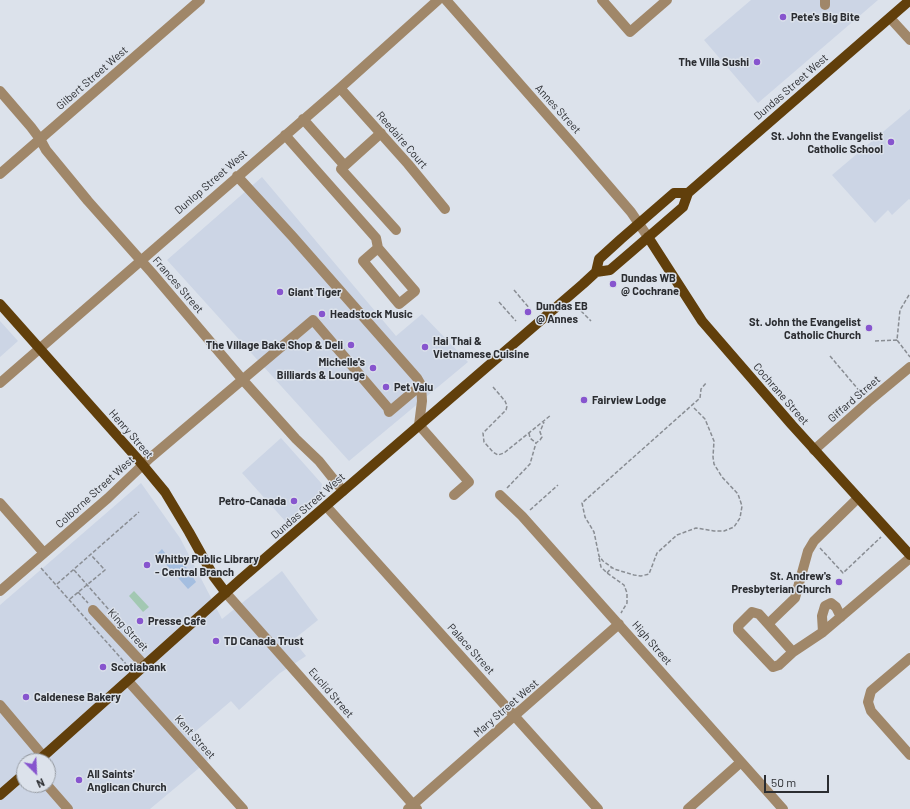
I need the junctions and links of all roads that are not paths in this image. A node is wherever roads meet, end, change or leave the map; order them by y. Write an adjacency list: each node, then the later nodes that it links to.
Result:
1 (200, 0): 14 (street, Gilbert Street West)
2 (438, 0): 9 (street, Dunlop Street West)
3 (446, 0): 20 (street, Annes Street)
4 (602, 0): 5 (street)
5 (667, 0)
6 (910, 0): 7 (main road, Dundas Street West)
7 (890, 18): 8 (street); 18 (main road, Dundas Street West)
8 (910, 40)
9 (340, 88): 11 (street, Dunlop Street West); 12 (street, Reedaire Court)
10 (0, 91): 14 (street, Frances Street)
11 (303, 119): 13 (street, Dunlop Street West); 15 (street)
12 (381, 133): 15 (street); 19 (street, Reedaire Court)
13 (285, 135): 17 (street, Dunlop Street West); 23 (street)
14 (40, 139): 16 (street, Gilbert Street West); 24 (street, Frances Street)
15 (344, 166): 21 (street)
16 (0, 174)
17 (237, 176): 24 (street, Dunlop Street West); 31 (street)
18 (688, 193): 20 (main road, Dundas Street West); 22 (main road, Dundas Street West)
19 (445, 209)
20 (639, 224): 22 (street, Annes Street); 25 (main road, Dundas Street West)
21 (396, 230)
22 (648, 237): 25 (main road, Dundas Street West); 33 (main road, Cochrane Street)
23 (378, 248): 23 (street)
24 (140, 260): 27 (street, Dunlop Street West); 29 (street, Frances Street)
25 (596, 272): 32 (main road, Dundas Street West)
26 (0, 304): 27 (main road, Henry Street)
27 (39, 348): 30 (street, Dunlop Street West); 34 (main road, Henry Street)
28 (910, 367): 33 (street, Giffard Street)
29 (242, 379): 31 (street, Colborne Street West); 34 (street, Colborne Street West); 35 (street, Frances Street)
30 (0, 383)
31 (421, 385): 32 (street)
32 (419, 426): 35 (main road, Dundas Street West); 36 (street)
33 (814, 450): 38 (main road, Cochrane Street)
34 (142, 465): 41 (street, Colborne Street West); 44 (main road, Henry Street)
35 (343, 491): 40 (main road, Dundas Street West)
36 (454, 495)
37 (500, 495): 47 (street, High Street)
38 (858, 498): 42 (main road, Cochrane Street); 48 (street)
39 (0, 503): 41 (street)
40 (326, 506): 44 (main road, Dundas Street West); 55 (street, Palace Street)
41 (44, 553): 43 (street, Colborne Street West)
42 (910, 557): 46 (street)
43 (0, 591)
44 (226, 593): 52 (main road, Dundas Street West); 63 (street, Euclid Street)
45 (93, 610): 52 (street, King Street)
46 (841, 617): 49 (street); 49 (street)
47 (619, 624): 55 (street, Mary Street West); 59 (street, High Street)
48 (768, 624): 50 (street); 50 (street)
49 (823, 632): 50 (street)
50 (793, 652)
51 (910, 658): 58 (street)
52 (145, 666): 53 (main road, Dundas Street West)
53 (128, 681): 57 (main road, Dundas Street West); 65 (street, Kent Street)
54 (0, 705): 56 (street)
55 (515, 716): 63 (street, Mary Street West); 66 (street, Palace Street)
56 (36, 753)
57 (48, 753)
58 (910, 755)
59 (741, 762): 67 (street); 68 (street, High Street)
60 (16, 781): 62 (main road)
61 (54, 793): 64 (street)
62 (0, 795)
63 (412, 807)
64 (68, 809)
65 (243, 809)
66 (598, 809)
67 (688, 809)
68 (783, 809)

